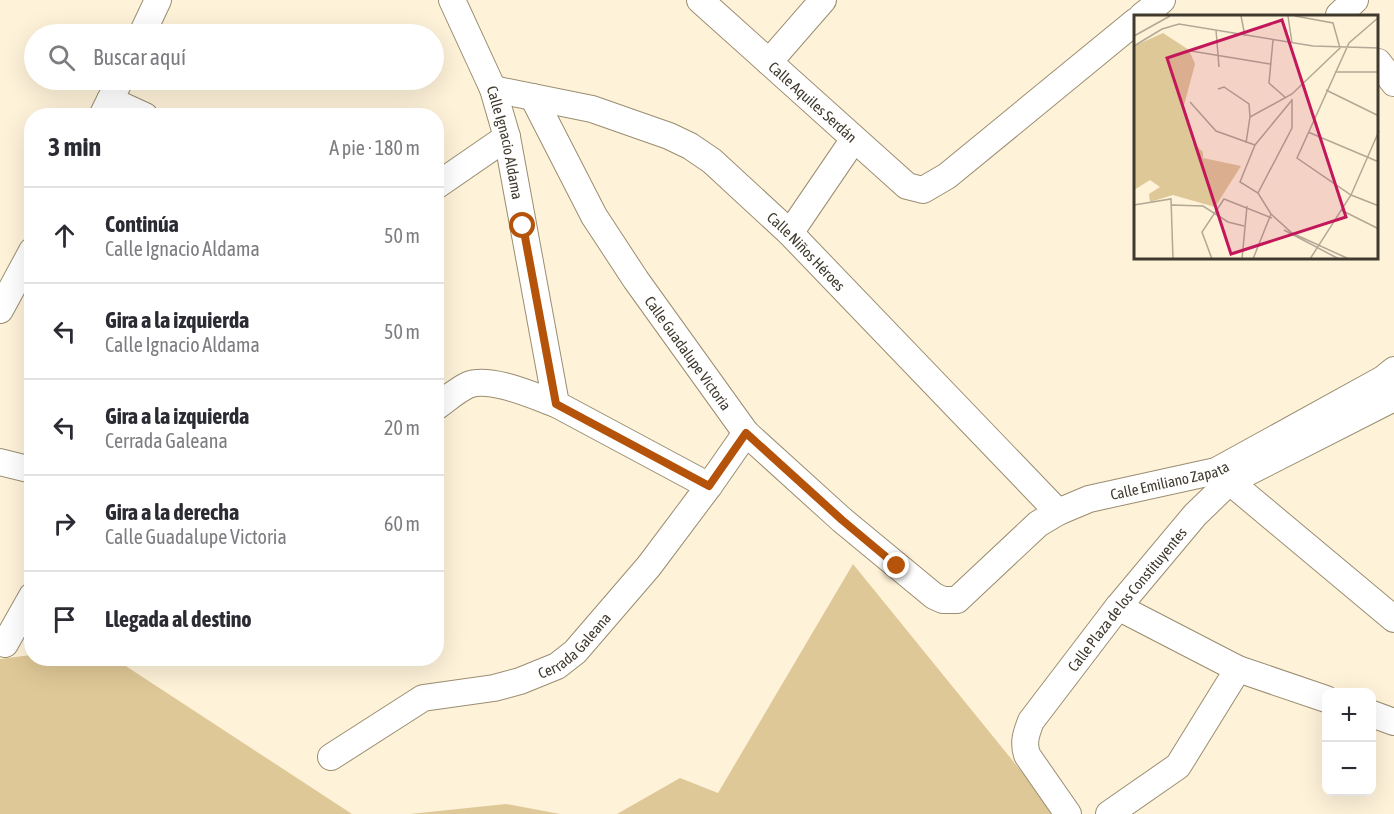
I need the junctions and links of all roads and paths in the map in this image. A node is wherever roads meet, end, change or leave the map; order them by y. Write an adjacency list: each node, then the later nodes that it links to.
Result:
1 (158, 0): 8 (street)
2 (452, 0): 12 (street, Calle Ignacio Aldama)
3 (700, 0): 9 (street, Calle Aquiles Serdán)
4 (823, 0): 9 (street)
5 (1162, 0): 6 (street)
6 (1143, 15)
7 (1134, 23): 17 (street, Calle Aquiles Serdán)
8 (147, 24)
9 (769, 62): 17 (street, Calle Aquiles Serdán)
10 (1379, 64): 11 (street)
11 (1394, 83)
12 (493, 89): 13 (street, Calle Niños Héroes); 16 (street, Calle Ignacio Aldama)
13 (533, 97): 19 (street, Calle Niños Héroes); 26 (street, Calle Guadalupe Victoria)
14 (111, 98): 15 (street)
15 (130, 108)
16 (507, 137): 18 (street); 25 (street, Calle Ignacio Aldama)
17 (854, 139): 19 (street)
18 (444, 180)
19 (790, 233): 31 (street, Calle Niños Héroes)
20 (18, 261): 21 (street)
21 (0, 310)
22 (1394, 370): 29 (street, Calle Emiliano Zapata)
23 (1394, 398): 29 (street, Calle Emiliano Zapata)
24 (444, 401): 25 (street)
25 (556, 404): 30 (street)
26 (746, 433): 30 (street, Cerrada Galeana); 32 (street, Calle Guadalupe Victoria)
27 (0, 462): 28 (street)
28 (24, 468)
29 (1223, 477): 31 (street, Calle Emiliano Zapata); 33 (street, Calle Plaza de los Constituyentes); 35 (street)
30 (709, 486): 41 (street, Cerrada Galeana)
31 (1058, 512): 32 (street, Calle Emiliano Zapata)
32 (957, 600)
33 (1118, 607): 37 (street); 42 (street, Calle Plaza de los Constituyentes)
34 (24, 610): 36 (street)
35 (1394, 619)
36 (5, 644)
37 (1238, 669): 38 (street); 43 (street)
38 (1322, 698)
39 (1376, 716): 40 (street)
40 (1394, 722)
41 (332, 757)
42 (1068, 814)
43 (1109, 814)

